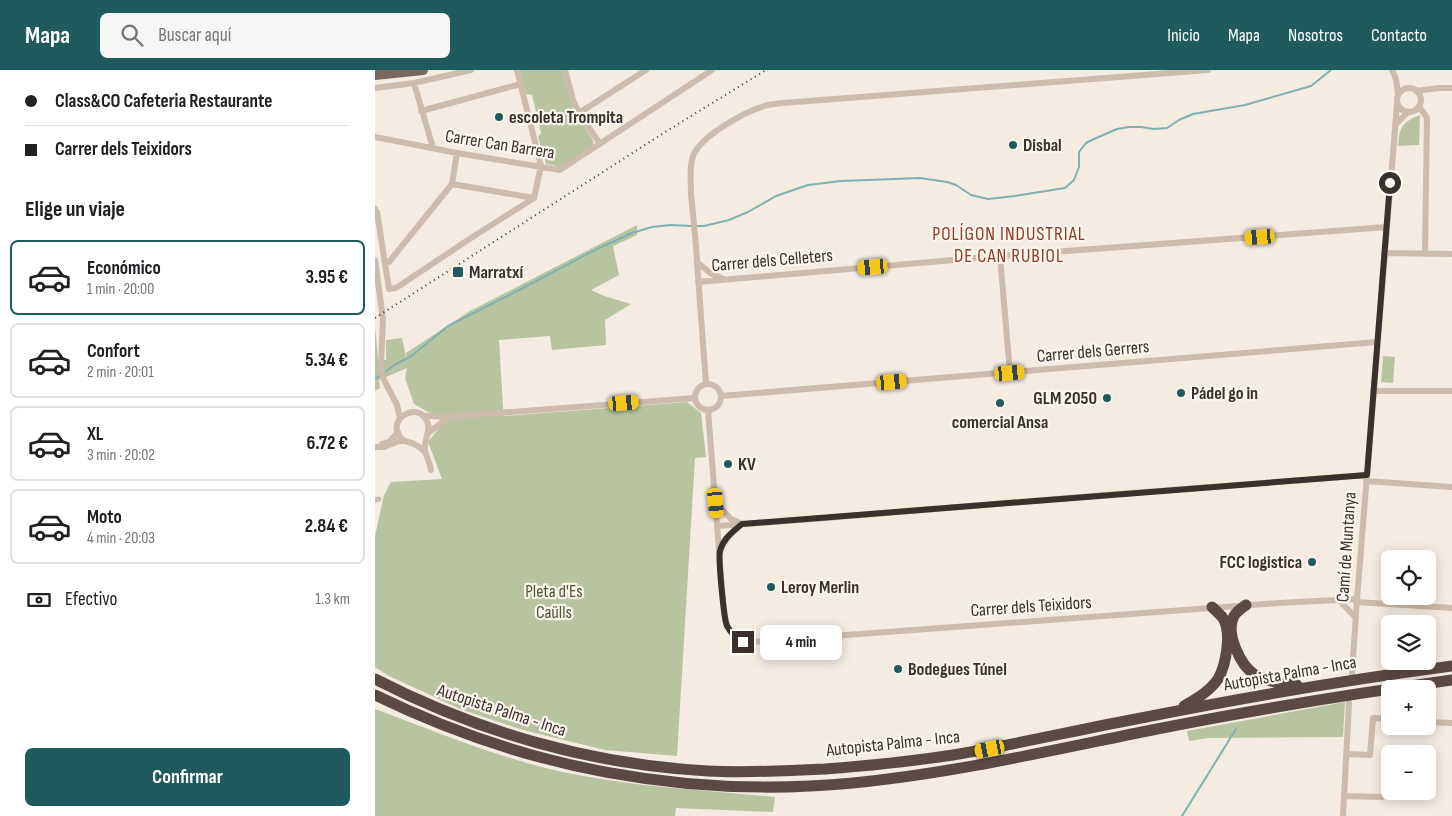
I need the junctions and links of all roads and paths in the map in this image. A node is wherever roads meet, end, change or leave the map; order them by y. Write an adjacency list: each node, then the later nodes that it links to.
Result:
1 (423, 70): 10 (main road)
2 (471, 70): 12 (street)
3 (517, 70): 13 (street)
4 (565, 70): 22 (street)
5 (646, 70): 22 (street)
6 (712, 70): 9 (street, Carrer Can Barrera)
7 (1208, 70): 39 (street)
8 (1391, 70): 11 (street)
9 (702, 73): 25 (street, Carrer Can Barrera)
10 (375, 75)
11 (1396, 79): 16 (street); 17 (street)
12 (414, 82): 14 (street); 20 (street)
13 (521, 84): 20 (street); 28 (street)
14 (375, 88)
15 (1452, 88): 16 (street)
16 (1412, 90): 17 (street); 19 (street)
17 (1398, 95): 18 (street)
18 (1397, 104): 21 (street); 23 (street, Camí de Muntanya)
19 (1419, 106): 21 (street); 34 (street)
20 (421, 111): 26 (street)
21 (1408, 112): 23 (street)
22 (579, 113): 25 (street)
23 (1395, 125): 32 (street, Camí de Muntanya)
24 (375, 137): 26 (street, Carrer Can Barrera)
25 (600, 144): 28 (street, Carrer Can Barrera)
26 (433, 148): 27 (street, Carrer Can Barrera)
27 (457, 153): 28 (street, Carrer Can Barrera); 29 (street)
28 (541, 166): 30 (street)
29 (453, 184): 30 (street); 38 (street)
30 (534, 198): 38 (street)
31 (375, 209): 38 (street)
32 (1387, 227): 33 (street, Camí de Muntanya); 36 (street, Carrer dels Celleters)
33 (1384, 253): 34 (street); 42 (street, Camí de Muntanya)
34 (1425, 254): 35 (street)
35 (1452, 254)
36 (1000, 256): 40 (street, Carrer dels Celleters); 43 (street)
37 (375, 260): 49 (street)
38 (385, 262)
39 (697, 262): 40 (street); 41 (street)
40 (725, 280): 41 (street, Carrer dels Celleters)
41 (698, 282): 44 (street)
42 (1377, 342): 43 (street, Carrer dels Gerrers); 45 (street, Camí de Muntanya)
43 (1010, 373): 47 (street, Carrer dels Gerrers)
44 (706, 384): 47 (street); 48 (street)
45 (1373, 391): 46 (street); 62 (street, Camí de Muntanya)
46 (1452, 391)
47 (721, 396): 50 (street)
48 (695, 398): 50 (street); 54 (street)
49 (397, 405): 51 (street); 53 (street)
50 (708, 410): 64 (street)
51 (412, 412): 52 (street); 53 (street)
52 (424, 416): 54 (street); 56 (street)
53 (400, 418): 55 (street)
54 (448, 418): 56 (street)
55 (398, 432): 57 (street); 59 (street)
56 (426, 435): 58 (street); 60 (street)
57 (404, 441): 58 (street); 59 (street)
58 (413, 443): 60 (street)
59 (377, 447)
60 (425, 452): 61 (street)
61 (431, 470)
62 (1366, 478): 63 (street); 65 (street); 69 (street, Camí de Muntanya)
63 (1452, 487)
64 (716, 503): 65 (street); 66 (street)
65 (742, 524): 66 (street); 67 (street)
66 (718, 526): 67 (street)
67 (720, 552): 71 (street, Carrer dels Teixidors)
68 (1339, 600): 69 (street, Carrer dels Teixidors); 70 (street, Carrer dels Teixidors); 73 (street)
69 (1357, 601): 72 (street, Carrer dels Teixidors); 73 (street, Camí de Muntanya)
70 (1246, 605): 71 (street, Carrer dels Teixidors); 79 (highway)
71 (1212, 608): 85 (highway)
72 (1452, 608)
73 (1355, 617): 76 (street, Camí de Muntanya)
74 (1452, 666): 79 (highway, Autopista Palma - Inca)
75 (375, 672): 80 (highway)
76 (1352, 672)
77 (375, 679): 80 (highway, Autopista Palma - Inca)
78 (1452, 680): 84 (highway, Autopista Palma - Inca)
79 (1308, 687): 85 (highway, Autopista Palma - Inca)
80 (401, 692): 85 (highway, Autopista Palma - Inca)
81 (375, 694): 84 (highway, Autopista Palma - Inca)
82 (375, 701): 84 (highway)
83 (1349, 702): 89 (street)
84 (406, 710)
85 (1174, 711)
86 (1381, 718): 89 (street)
87 (1436, 722): 88 (street)
88 (1452, 723)
89 (1347, 754): 90 (street)
90 (1345, 796): 91 (street); 92 (street)
91 (1381, 797)
92 (1343, 816)

